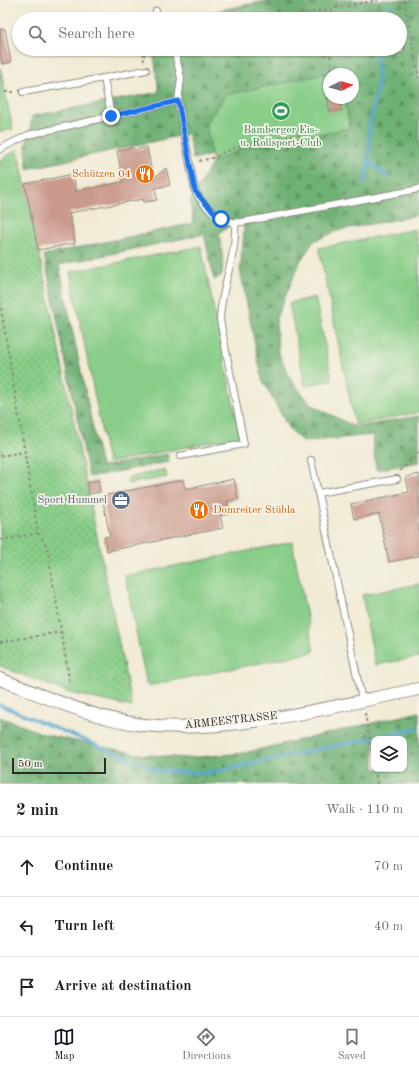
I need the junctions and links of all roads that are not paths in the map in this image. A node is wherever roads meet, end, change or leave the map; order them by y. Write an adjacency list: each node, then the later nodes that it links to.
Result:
1 (176, 56): 5 (lane)
2 (146, 70): 3 (lane)
3 (104, 78): 4 (lane); 6 (lane)
4 (23, 92)
5 (178, 101): 6 (lane); 9 (lane)
6 (111, 116): 7 (lane)
7 (0, 149)
8 (419, 189): 9 (lane)
9 (236, 223): 10 (lane)
10 (180, 456)
11 (311, 460): 13 (lane)
12 (397, 479): 13 (lane)
13 (318, 493): 16 (lane)
14 (0, 679): 16 (street, ARMEESTRASSE)
15 (419, 689): 16 (street, ARMEESTRASSE)
16 (362, 700)

